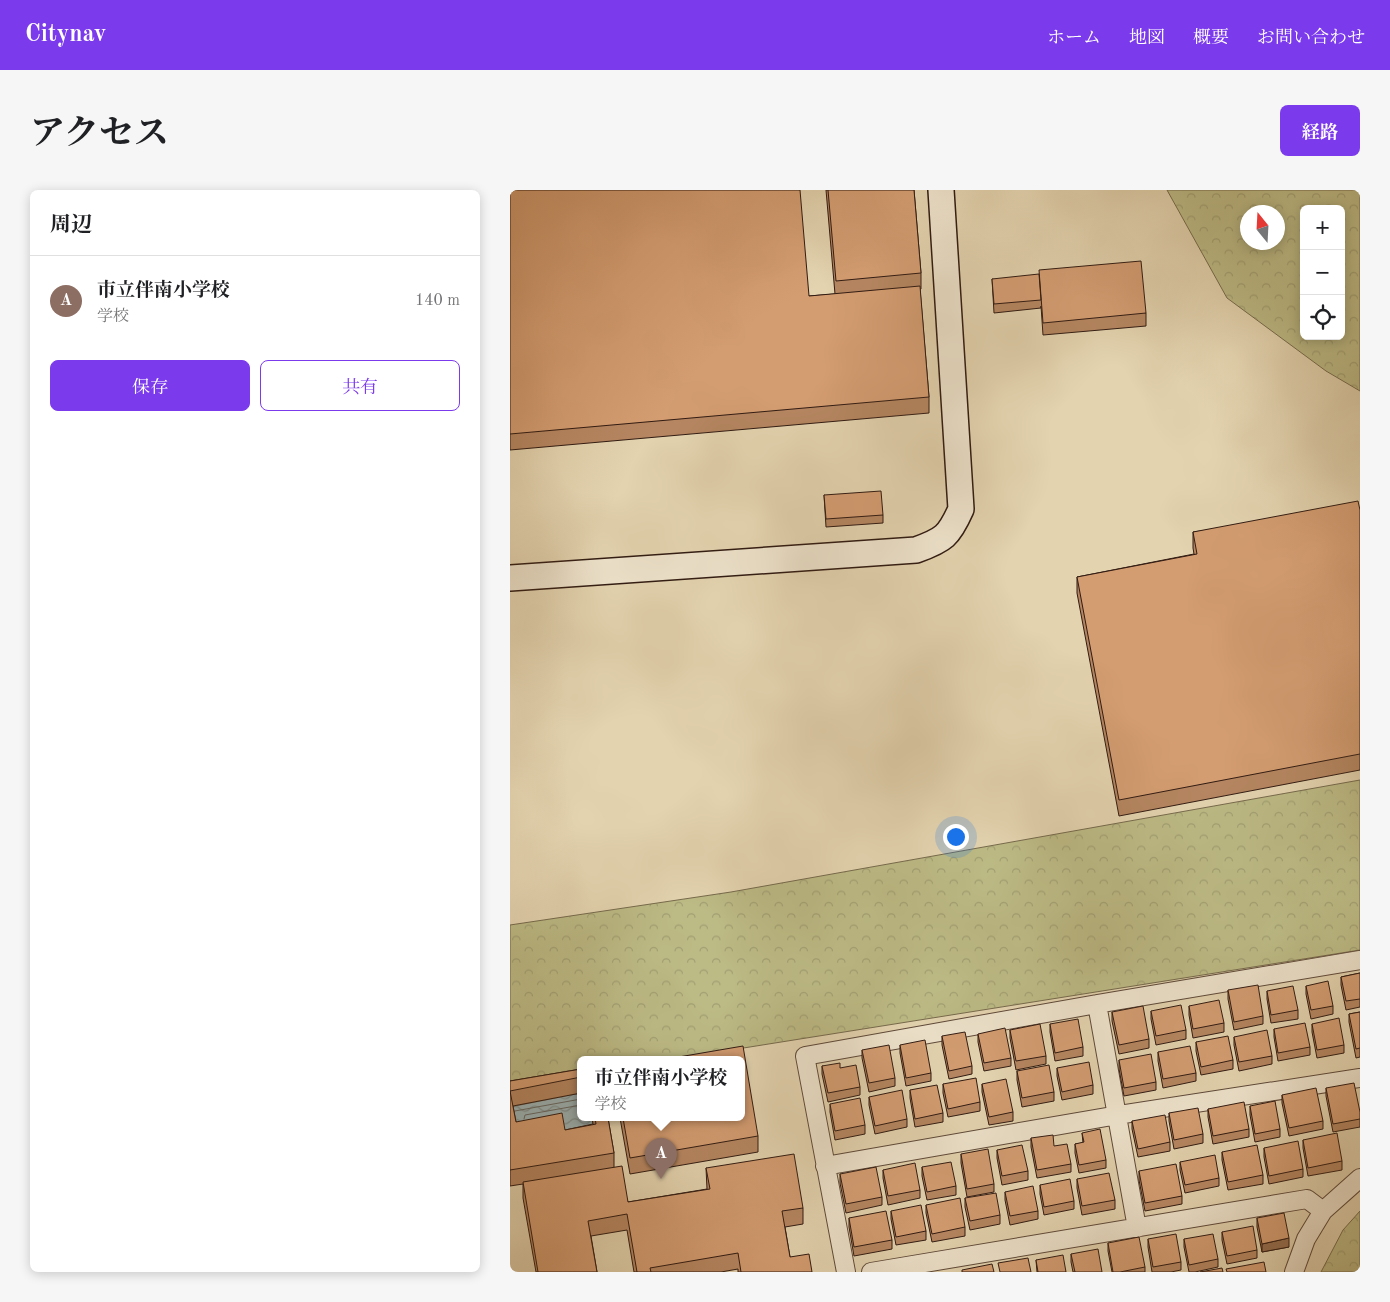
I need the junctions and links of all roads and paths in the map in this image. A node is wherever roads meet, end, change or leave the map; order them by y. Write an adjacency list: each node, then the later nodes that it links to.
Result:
1 (940, 190): 2 (street)
2 (510, 578)
3 (1360, 960): 4 (street)
4 (1097, 1004): 6 (street); 7 (street)
5 (1360, 1078): 6 (street)
6 (1118, 1115): 7 (street); 10 (street)
7 (825, 1166): 12 (street)
8 (1360, 1178): 9 (street)
9 (1323, 1211): 10 (street); 14 (street)
10 (1137, 1228): 11 (street)
11 (917, 1268): 13 (street)
12 (846, 1272)
13 (871, 1272)
14 (1294, 1272)

